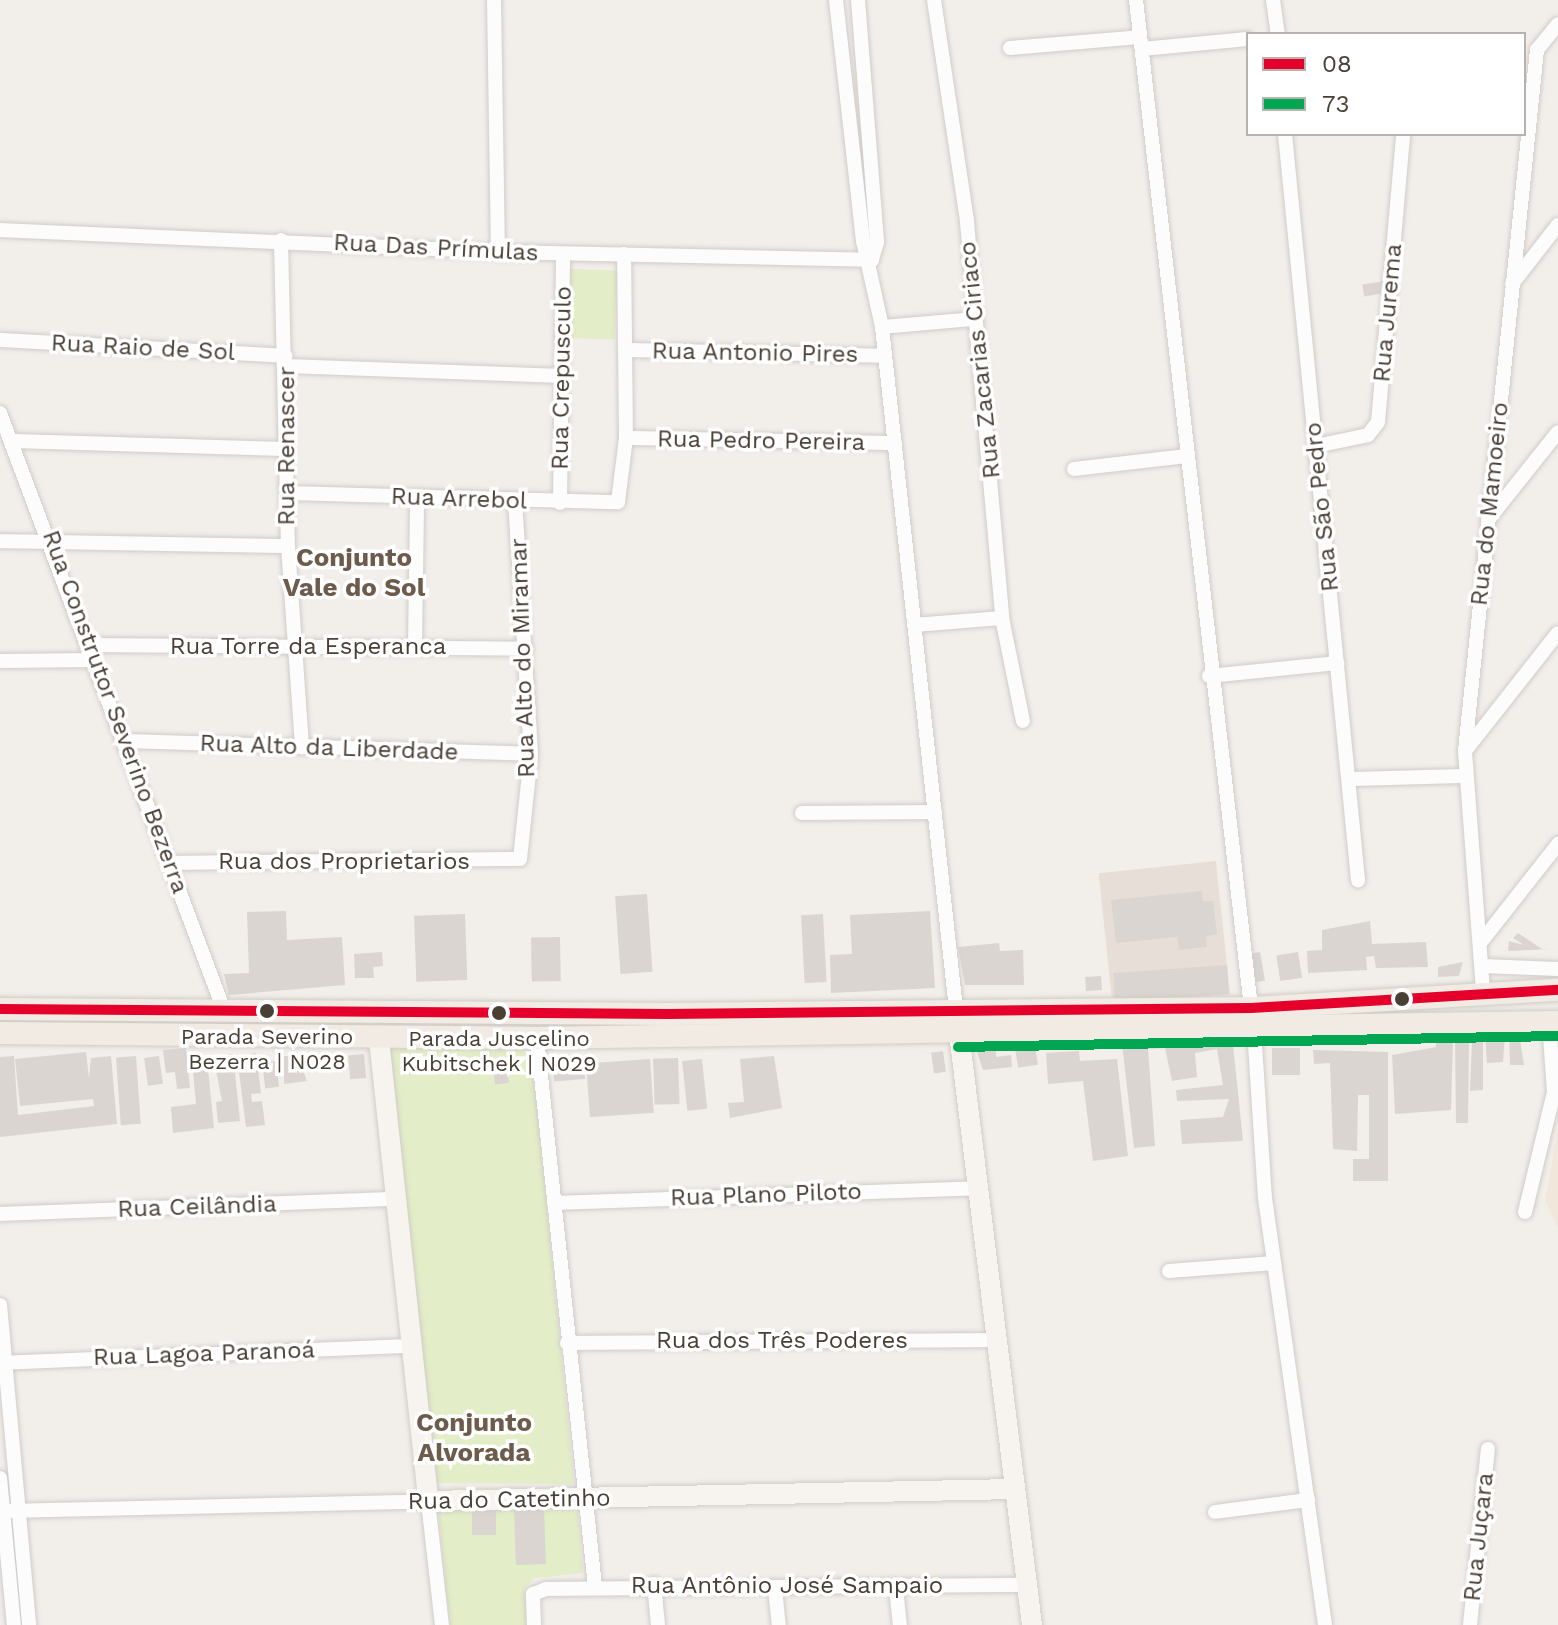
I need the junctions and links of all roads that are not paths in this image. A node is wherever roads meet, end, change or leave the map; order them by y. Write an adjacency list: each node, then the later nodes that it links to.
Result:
1 (494, 0): 22 (street)
2 (836, 0): 14 (street)
3 (858, 0): 13 (street)
4 (934, 0): 27 (street, Rua Zacarias Ciriaco)
5 (1136, 0): 10 (street)
6 (1273, 0): 8 (street)
7 (1558, 24): 12 (street, Rua do Mamoeiro)
8 (1278, 32)
9 (1246, 39): 10 (street)
10 (1141, 43): 11 (street); 41 (street)
11 (1010, 48)
12 (1530, 50): 15 (street, Rua do Mamoeiro)
13 (864, 58): 14 (street); 25 (street)
14 (842, 60): 25 (street)
15 (1526, 102)
16 (1285, 136): 39 (street, Rua São Pedro)
17 (1403, 136): 39 (street, Rua Jurema)
18 (1523, 136): 26 (street, Rua do Mamoeiro)
19 (1558, 225): 26 (street)
20 (0, 230): 21 (street, Rua Das Prímulas)
21 (281, 240): 22 (street, Rua Das Prímulas); 32 (street, Rua Renascer)
22 (498, 252): 23 (street, Rua Das Prímulas)
23 (563, 254): 24 (street, Rua Das Prímulas); 33 (street, Rua Crepusculo)
24 (624, 254): 25 (street, Rua Das Prímulas); 30 (street)
25 (872, 260): 28 (street)
26 (1512, 284): 47 (street, Rua do Mamoeiro)
27 (974, 319): 28 (street); 51 (street, Rua Zacarias Ciriaco)
28 (882, 327): 31 (street)
29 (0, 340): 32 (street, Rua Raio de Sol)
30 (625, 350): 31 (street, Rua Antonio Pires); 37 (street)
31 (885, 356): 38 (street)
32 (286, 361): 33 (street, Rua Raio de Sol); 40 (street, Rua Renascer)
33 (562, 376): 46 (street, Rua Crepusculo)
34 (0, 413): 36 (street, Rua Construtor Severino Bezerra)
35 (1558, 432): 47 (street)
36 (6, 434): 40 (street); 49 (street, Rua Construtor Severino Bezerra)
37 (626, 438): 38 (street, Rua Pedro Pereira); 46 (street, Rua Arrebol)
38 (895, 443): 52 (street)
39 (1316, 446): 60 (street, Rua São Pedro)
40 (286, 449): 43 (street, Rua Renascer)
41 (1186, 456): 42 (street); 61 (street)
42 (1074, 469)
43 (287, 493): 44 (street, Rua Arrebol); 50 (street, Rua Renascer)
44 (417, 497): 45 (street, Rua Arrebol); 56 (street)
45 (515, 501): 46 (street, Rua Arrebol); 57 (street, Rua Alto do Miramar)
46 (560, 503)
47 (1488, 521): 65 (street, Rua do Mamoeiro)
48 (0, 541): 49 (street)
49 (53, 542): 50 (street); 54 (street, Rua Construtor Severino Bezerra)
50 (288, 546): 55 (street, Rua Renascer)
51 (1002, 618): 52 (street); 62 (street, Rua Zacarias Ciriaco)
52 (914, 625): 69 (street)
53 (1558, 633): 65 (street)
54 (90, 645): 55 (street, Rua Torre da Esperanca); 58 (street, Rua Construtor Severino Bezerra)
55 (294, 647): 56 (street, Rua Torre da Esperanca); 64 (street, Rua Renascer)
56 (415, 648): 57 (street, Rua Torre da Esperanca)
57 (526, 649): 66 (street, Rua Alto do Miramar)
58 (95, 660): 59 (street); 63 (street, Rua Construtor Severino Bezerra)
59 (0, 661)
60 (1337, 663): 61 (street); 68 (street, Rua São Pedro)
61 (1209, 676): 86 (street)
62 (1023, 721)
63 (126, 741): 64 (street, Rua Alto da Liberdade); 73 (street, Rua Construtor Severino Bezerra)
64 (302, 748): 66 (street, Rua Alto da Liberdade)
65 (1465, 751): 67 (street, Rua do Mamoeiro)
66 (531, 754): 72 (street, Rua Alto do Miramar)
67 (1464, 776): 68 (street); 75 (street, Rua do Mamoeiro)
68 (1350, 779): 74 (street, Rua São Pedro)
69 (935, 812): 70 (street); 82 (street)
70 (802, 813)
71 (1558, 844): 75 (street)
72 (516, 861): 73 (street, Rua dos Proprietarios)
73 (172, 863): 85 (street, Rua Construtor Severino Bezerra)
74 (1358, 880)
75 (1481, 942): 76 (street, Rua do Mamoeiro)
76 (1483, 966): 77 (street); 80 (street, Rua do Mamoeiro)
77 (1558, 969)
78 (1522, 990): 79 (main road); 80 (main road); 88 (main road)
79 (1558, 990)
80 (1483, 991): 86 (main road)
81 (0, 1009): 85 (main road)
82 (956, 1009): 83 (main road); 86 (main road); 90 (main road)
83 (595, 1010): 84 (main road); 91 (main road)
84 (478, 1011): 85 (main road); 92 (main road)
85 (225, 1013)
86 (1252, 1019): 88 (main road); 90 (main road); 98 (street)
87 (1553, 1022): 88 (main road); 96 (street)
88 (1410, 1024)
89 (0, 1033): 92 (main road)
90 (958, 1033): 91 (main road); 93 (main road)
91 (537, 1038): 92 (main road); 95 (street)
92 (379, 1039): 94 (main road)
93 (978, 1188): 95 (street, Rua Plano Piloto); 101 (main road)
94 (395, 1199): 97 (street, Rua Ceilândia); 103 (main road)
95 (554, 1203): 102 (street)
96 (1525, 1212)
97 (0, 1214)
98 (1274, 1263): 99 (street); 109 (street)
99 (1169, 1271)
100 (0, 1305): 104 (street)
101 (997, 1340): 102 (street, Rua dos Três Poderes); 107 (main road)
102 (567, 1343): 108 (street)
103 (408, 1346): 104 (street, Rua Lagoa Paranoá); 110 (main road)
104 (3, 1363): 111 (street)
105 (1488, 1449): 128 (street, Rua Juçara)
106 (0, 1478): 112 (street)
107 (1015, 1489): 108 (main road, Rua do Catetinho); 115 (main road)
108 (585, 1498): 110 (main road, Rua do Catetinho); 116 (street)
109 (1308, 1500): 113 (street); 127 (street)
110 (428, 1501): 111 (street, Rua do Catetinho); 121 (street)
111 (23, 1510): 112 (street, Rua do Catetinho); 120 (street)
112 (3, 1511): 119 (street)
113 (1215, 1512)
114 (654, 1584): 116 (street, Rua Antônio José Sampaio); 118 (street, Rua Antônio José Sampaio); 123 (street)
115 (1028, 1585): 117 (street, Rua Antônio José Sampaio); 126 (main road)
116 (595, 1586): 122 (street, Rua Antônio José Sampaio)
117 (896, 1588): 118 (street, Rua Antônio José Sampaio); 125 (street)
118 (775, 1589): 124 (street)
119 (14, 1625)
120 (29, 1625)
121 (442, 1625)
122 (534, 1625)
123 (658, 1625)
124 (779, 1625)
125 (900, 1625)
126 (1032, 1625)
127 (1325, 1625)
128 (1470, 1625)

